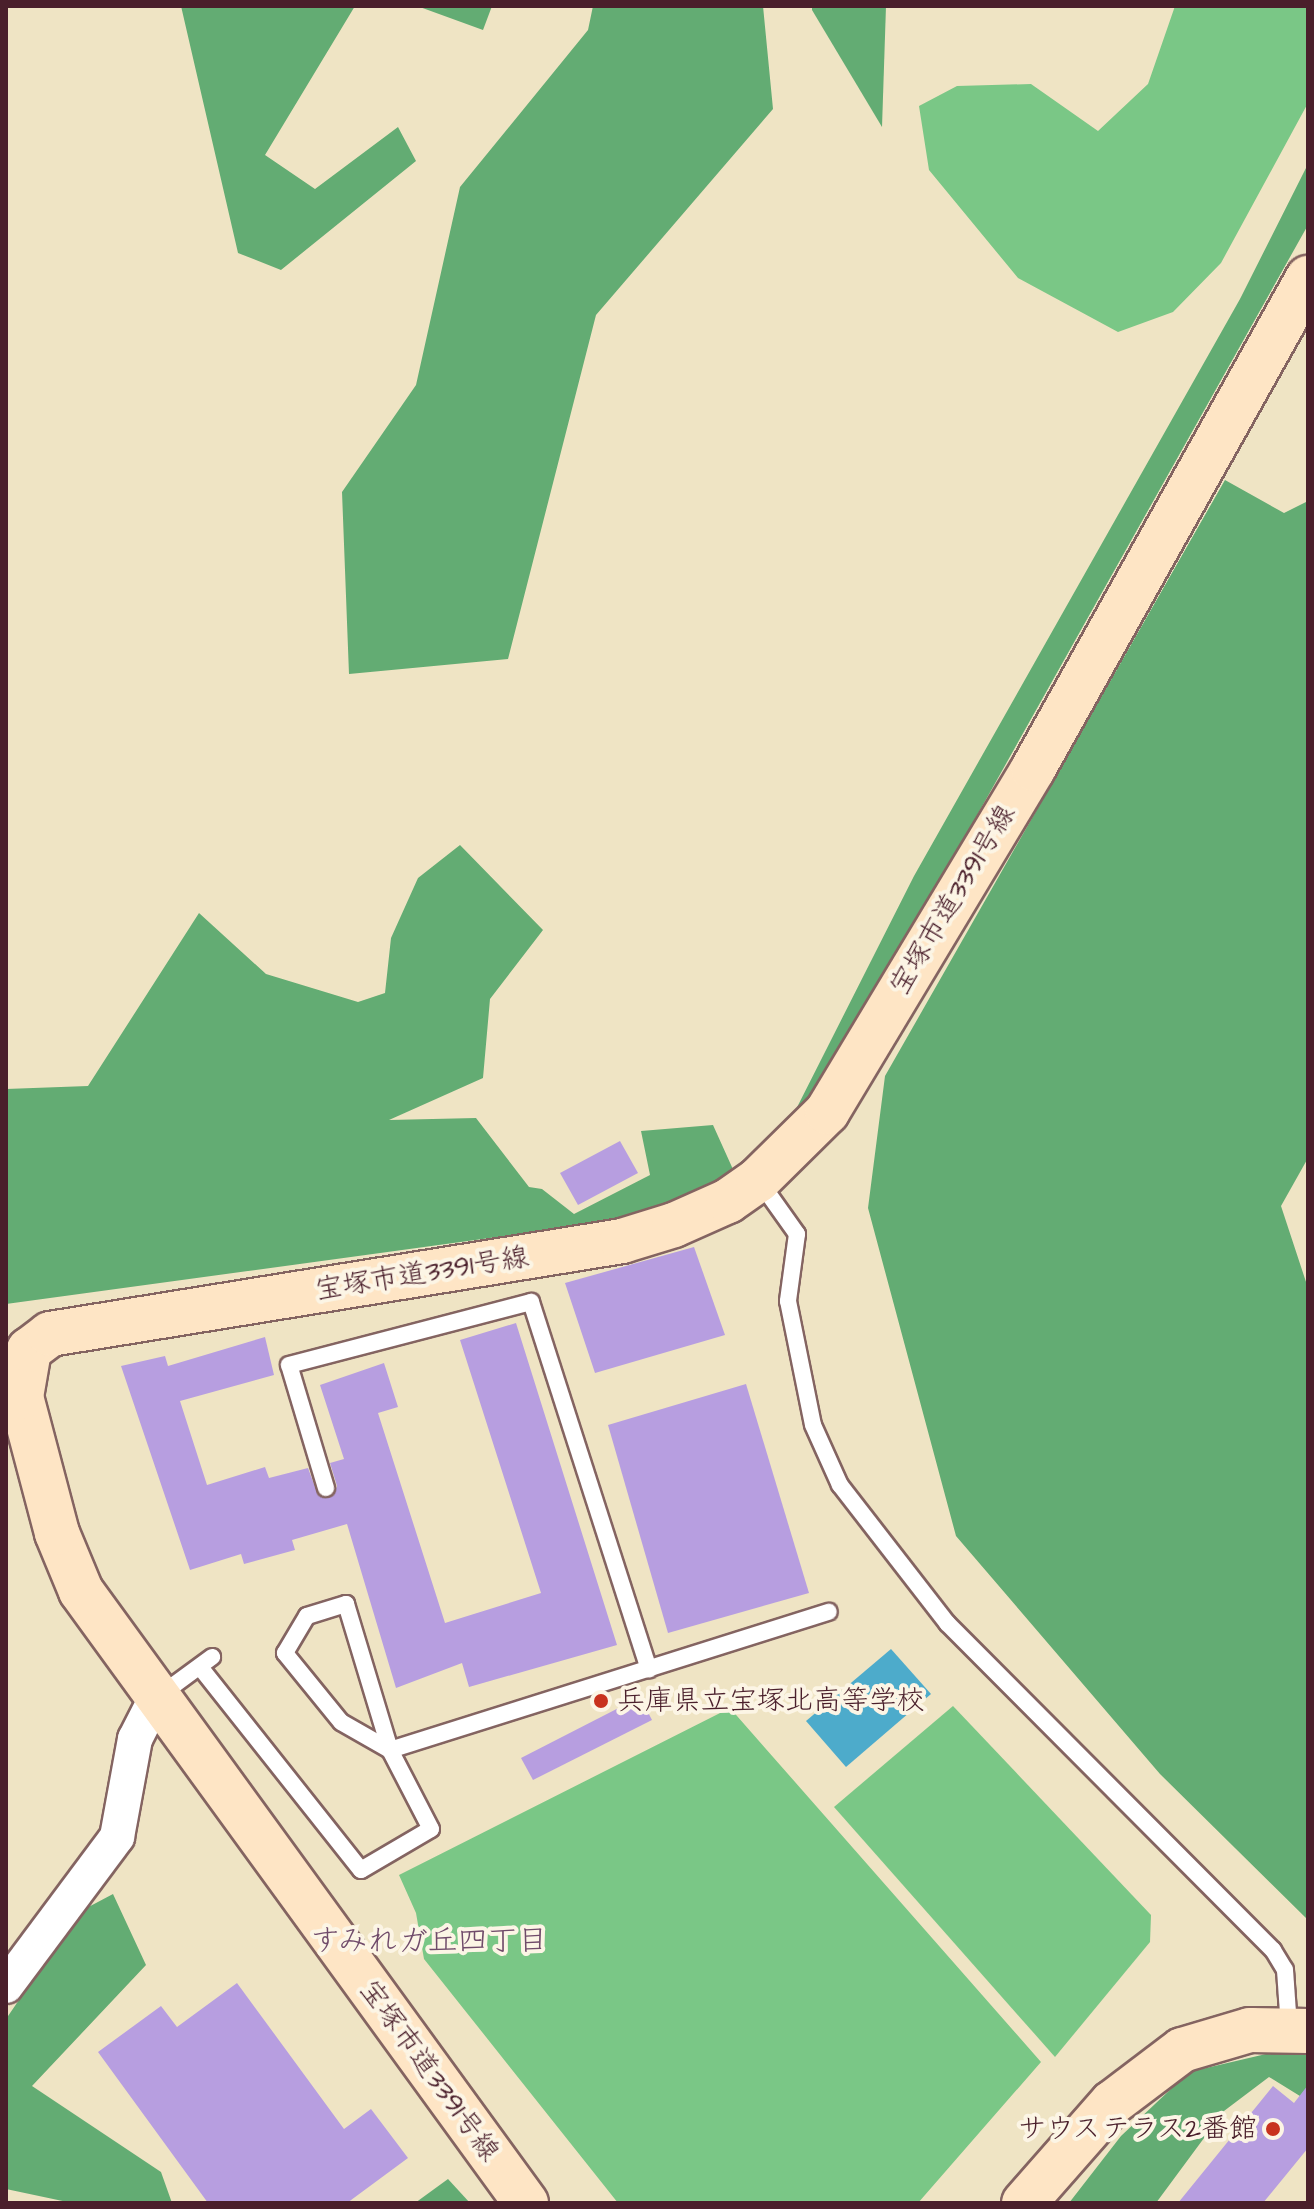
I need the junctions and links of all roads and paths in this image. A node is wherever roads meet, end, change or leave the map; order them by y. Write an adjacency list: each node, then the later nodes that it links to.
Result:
1 (1308, 278): 2 (street, 宝塚市道3391号線)
2 (758, 1180): 6 (street, 宝塚市道3391号線); 9 (lane)
3 (326, 1488): 5 (lane)
4 (829, 1612): 5 (lane)
5 (649, 1670): 7 (lane)
6 (156, 1698): 7 (lane); 8 (street); 10 (street, 宝塚市道3391号線)
7 (390, 1750): 7 (lane)
8 (6, 1986)
9 (1298, 2030): 11 (street)
10 (526, 2203)
11 (1024, 2203)

